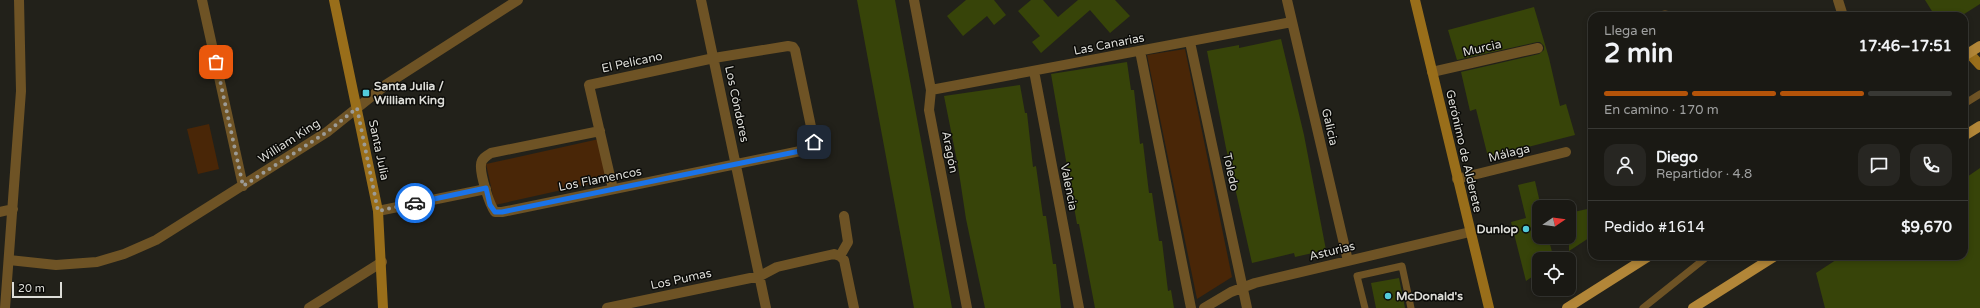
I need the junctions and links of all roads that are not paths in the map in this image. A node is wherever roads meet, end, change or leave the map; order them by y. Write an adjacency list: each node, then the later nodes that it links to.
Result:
1 (19, 0): 35 (street)
2 (202, 0): 32 (street)
3 (334, 0): 25 (street, Santa Julia)
4 (518, 0): 25 (street, William King)
5 (701, 0): 18 (street, Los Cóndores)
6 (914, 0): 22 (street, Aragón)
7 (1287, 0): 11 (street, Galicia)
8 (1415, 0): 21 (street, Gerónimo de Alderete)
9 (1838, 0): 10 (street)
10 (1842, 12)
11 (1292, 22): 12 (street, Las Canarias); 45 (street, Galicia)
12 (1190, 42): 15 (street, Las Canarias); 48 (street, Toledo)
13 (1980, 46): 16 (main road)
14 (1538, 48): 21 (street, Murcia)
15 (1140, 51): 20 (street, Las Canarias); 57 (street)
16 (1968, 53)
17 (1968, 56): 19 (street)
18 (714, 58): 27 (street, El Pelícano); 30 (street, Los Cóndores); 30 (street, Los Flamencos)
19 (1980, 65)
20 (1034, 71): 22 (street, Las Canarias); 56 (street, Valencia)
21 (1432, 72): 31 (street, Gerónimo de Alderete)
22 (931, 90): 55 (street, Aragón)
23 (1980, 94): 24 (lane)
24 (1968, 102)
25 (357, 108): 32 (street, William King); 36 (street, Santa Julia)
26 (1980, 126): 28 (main road)
27 (600, 131): 33 (street, Los Flamencos); 34 (street, El Pelícano)
28 (1968, 134)
29 (1566, 152): 31 (street, Málaga)
30 (736, 165): 34 (street, Los Flamencos); 47 (street, Los Cóndores)
31 (1457, 179): 39 (street, Gerónimo de Alderete)
32 (243, 186): 41 (street, William King)
33 (486, 188): 34 (street, Los Flamencos); 36 (street)
34 (613, 189)
35 (13, 209): 37 (street); 41 (street)
36 (378, 211): 46 (street, Santa Julia)
37 (0, 212)
38 (844, 216): 40 (street)
39 (1470, 232): 45 (street, Asturias); 62 (street, Gerónimo de Alderete)
40 (840, 256): 47 (street, Los Pumas); 54 (street)
41 (9, 260): 49 (street)
42 (1643, 260): 63 (main road)
43 (1703, 260): 64 (lane)
44 (1769, 260): 65 (main road)
45 (1348, 261): 48 (street, Asturias)
46 (382, 262): 50 (street); 51 (street, Santa Julia)
47 (760, 276): 52 (street, Los Pumas); 53 (street, Los Cóndores)
48 (1242, 287): 58 (street, Asturias); 59 (street, Toledo)
49 (5, 308)
50 (308, 308)
51 (383, 308)
52 (607, 308)
53 (766, 308)
54 (854, 308)
55 (967, 308)
56 (1079, 308)
57 (1191, 308)
58 (1204, 308)
59 (1247, 308)
60 (1365, 308): 61 (lane)
61 (1411, 308)
62 (1489, 308)
63 (1567, 308)
64 (1642, 308)
65 (1693, 308)

